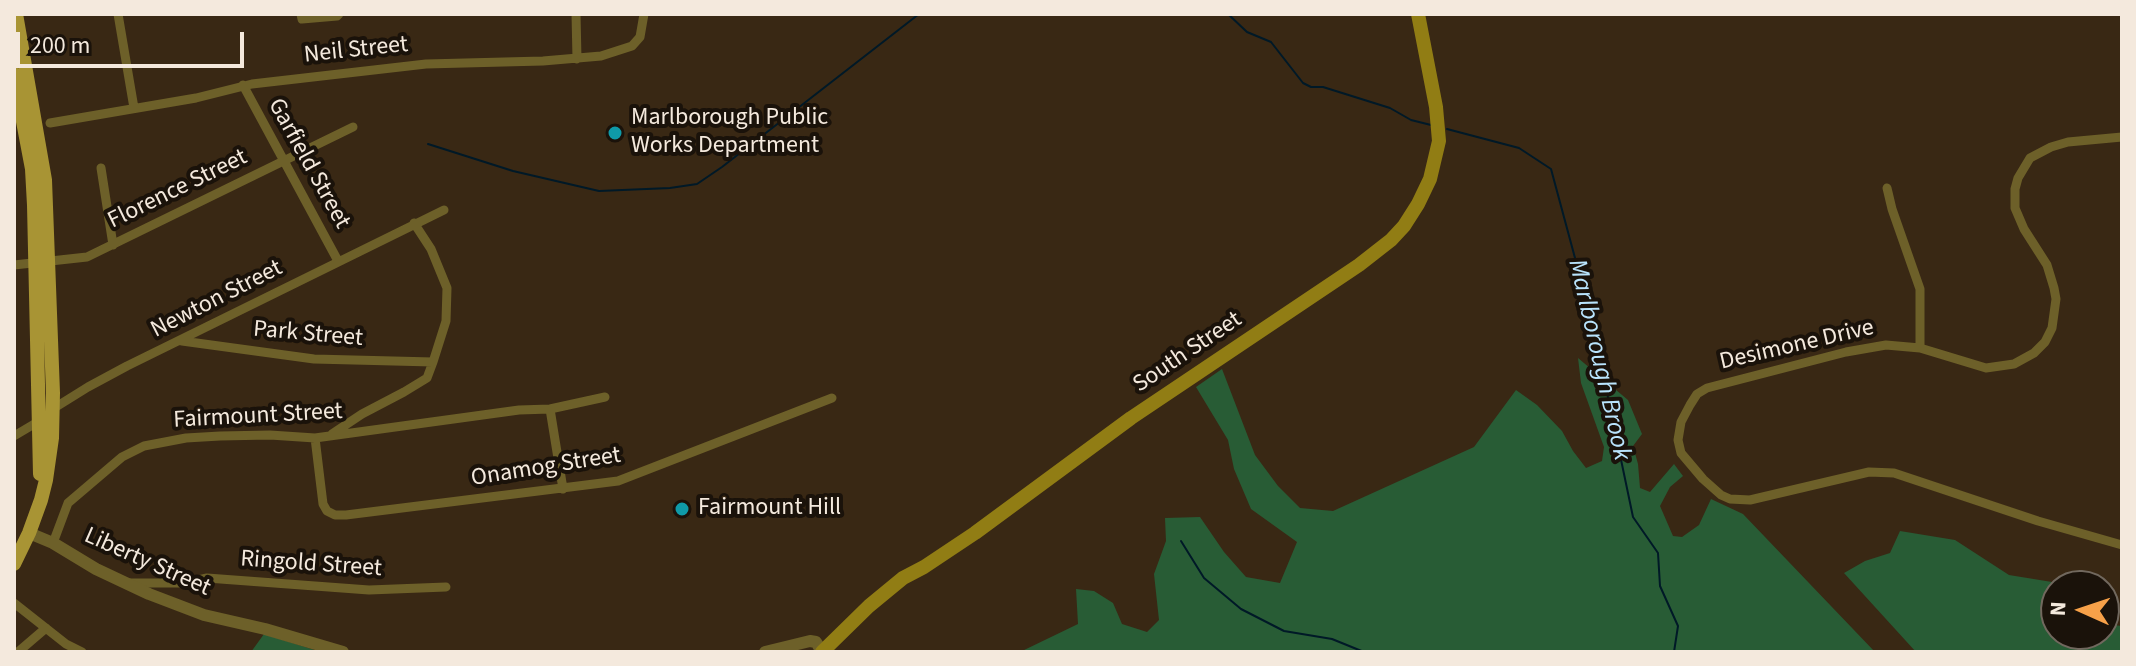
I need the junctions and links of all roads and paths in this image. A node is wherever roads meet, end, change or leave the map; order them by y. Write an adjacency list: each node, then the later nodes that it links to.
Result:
1 (27, 14): 7 (main road)
2 (118, 14): 12 (street)
3 (339, 14): 8 (street)
4 (576, 14): 9 (street)
5 (644, 14): 9 (street, Neil Street)
6 (1418, 14): 49 (main road, South Street)
7 (16, 15): 10 (main road)
8 (302, 17)
9 (577, 59): 11 (street, Neil Street)
10 (19, 85): 22 (main road)
11 (243, 85): 12 (street, Neil Street); 16 (street, Garfield Street)
12 (134, 108): 13 (street, Neil Street)
13 (50, 123)
14 (353, 127): 16 (street, Florence Street)
15 (2122, 137): 26 (street, Desimone Drive)
16 (284, 161): 21 (street, Florence Street); 23 (street, Garfield Street)
17 (101, 168): 21 (street)
18 (1887, 188): 26 (street)
19 (444, 210): 20 (street, Newton Street)
20 (414, 223): 23 (street, Newton Street); 27 (street)
21 (113, 245): 22 (street, Florence Street)
22 (42, 261): 24 (street, Florence Street); 30 (main road); 32 (main road)
23 (338, 261): 25 (street, Newton Street)
24 (14, 265)
25 (180, 341): 27 (street, Park Street); 30 (street, Newton Street)
26 (1920, 348): 39 (street, Desimone Drive)
27 (433, 362): 34 (street)
28 (605, 397): 31 (street, Fairmount Street)
29 (832, 398): 36 (street, Onamog Street)
30 (53, 408): 32 (street, Newton Street); 37 (main road)
31 (550, 409): 34 (street, Fairmount Street); 36 (street)
32 (40, 421): 33 (street, Newton Street); 37 (main road)
33 (14, 436)
34 (328, 436): 35 (street, Fairmount Street)
35 (315, 438): 36 (street, Onamog Street); 38 (street, Fairmount Street)
36 (563, 489)
37 (29, 533): 38 (street, Liberty Street); 40 (main road)
38 (53, 543): 41 (street, Liberty Street)
39 (2122, 545)
40 (14, 564)
41 (126, 583): 42 (street, Ringold Street); 47 (street, Liberty Street)
42 (446, 587)
43 (14, 603): 44 (street)
44 (46, 628): 45 (street); 46 (street)
45 (18, 652)
46 (82, 652)
47 (343, 652)
48 (765, 652): 49 (street)
49 (822, 652)

